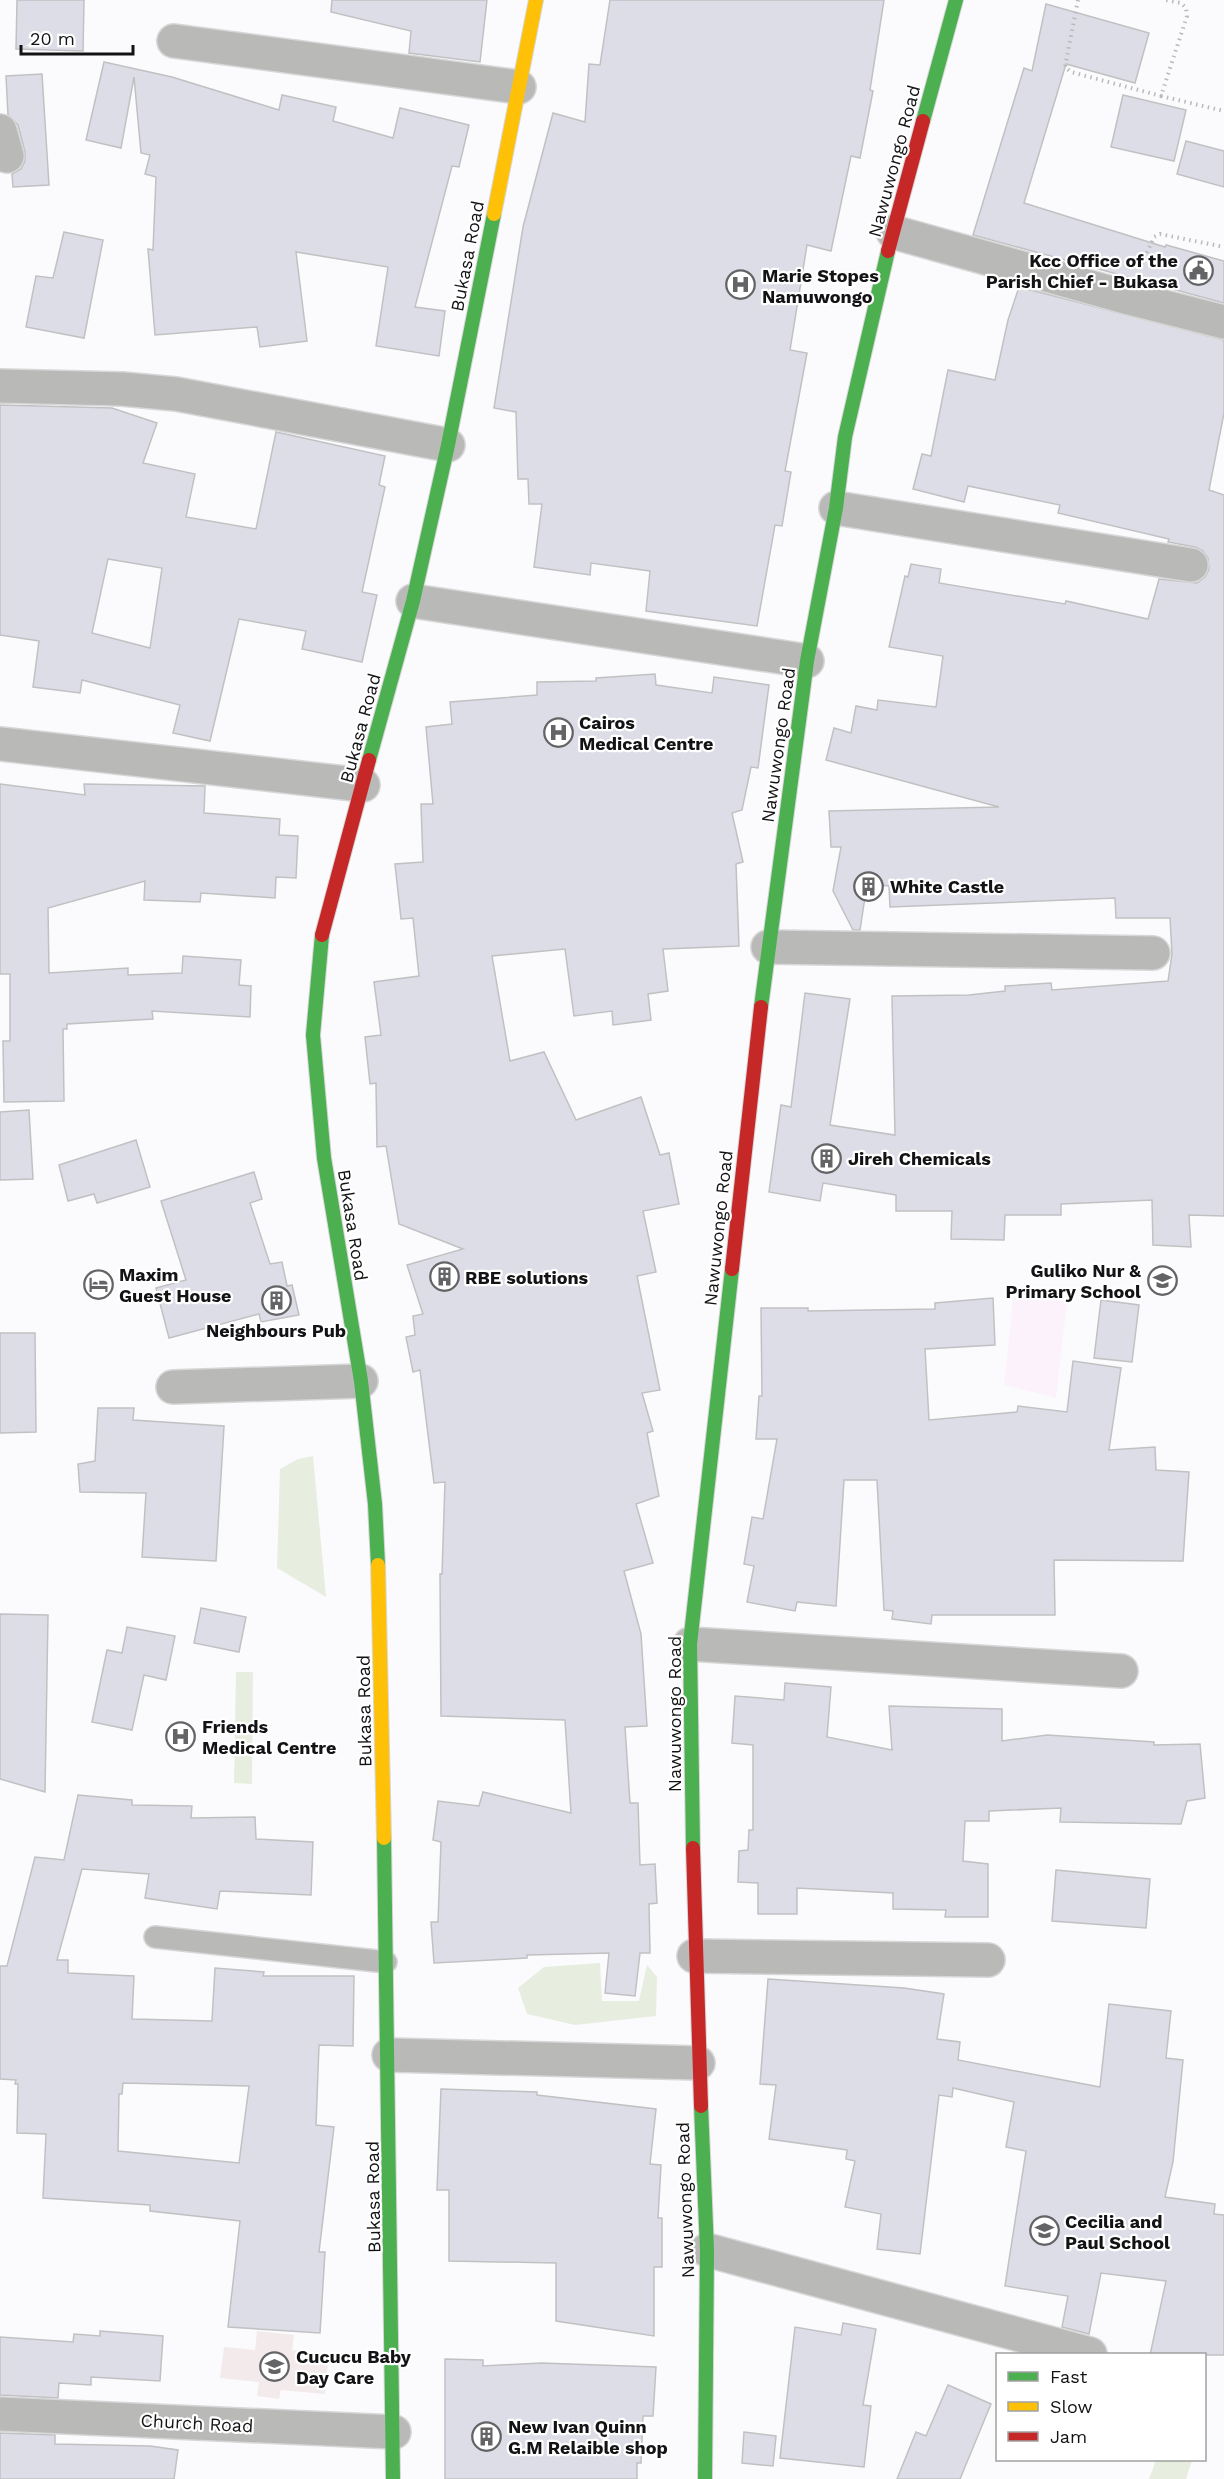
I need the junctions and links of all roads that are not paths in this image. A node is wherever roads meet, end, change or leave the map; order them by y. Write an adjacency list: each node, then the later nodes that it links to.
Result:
1 (536, 0): 4 (street, Bukasa Road)
2 (956, 0): 5 (street, Nawuwongo Road)
3 (174, 41): 4 (street)
4 (519, 87): 8 (street, Bukasa Road)
5 (893, 232): 6 (street); 9 (street, Nawuwongo Road)
6 (1224, 322)
7 (0, 386): 8 (street)
8 (448, 445): 11 (street, Bukasa Road)
9 (836, 508): 10 (street); 12 (street, Nawuwongo Road)
10 (1191, 565)
11 (413, 601): 12 (street); 14 (street, Bukasa Road)
12 (807, 661): 15 (street, Nawuwongo Road)
13 (0, 744): 14 (street)
14 (363, 785): 17 (street, Bukasa Road)
15 (768, 947): 16 (street); 19 (street, Nawuwongo Road)
16 (1153, 953)
17 (361, 1381): 18 (street); 24 (street, Bukasa Road)
18 (173, 1387)
19 (690, 1644): 20 (street); 22 (street, Nawuwongo Road)
20 (1121, 1671)
21 (155, 1937): 24 (lane)
22 (694, 1956): 23 (street); 26 (street, Nawuwongo Road)
23 (988, 1960)
24 (386, 1962): 25 (street, Bukasa Road)
25 (389, 2055): 26 (street); 30 (street, Bukasa Road)
26 (698, 2063): 27 (street, Nawuwongo Road)
27 (707, 2250): 28 (street); 32 (street, Nawuwongo Road)
28 (1083, 2353)
29 (0, 2414): 30 (street, Church Road)
30 (394, 2432): 31 (street, Bukasa Road)
31 (393, 2479)
32 (705, 2479)

